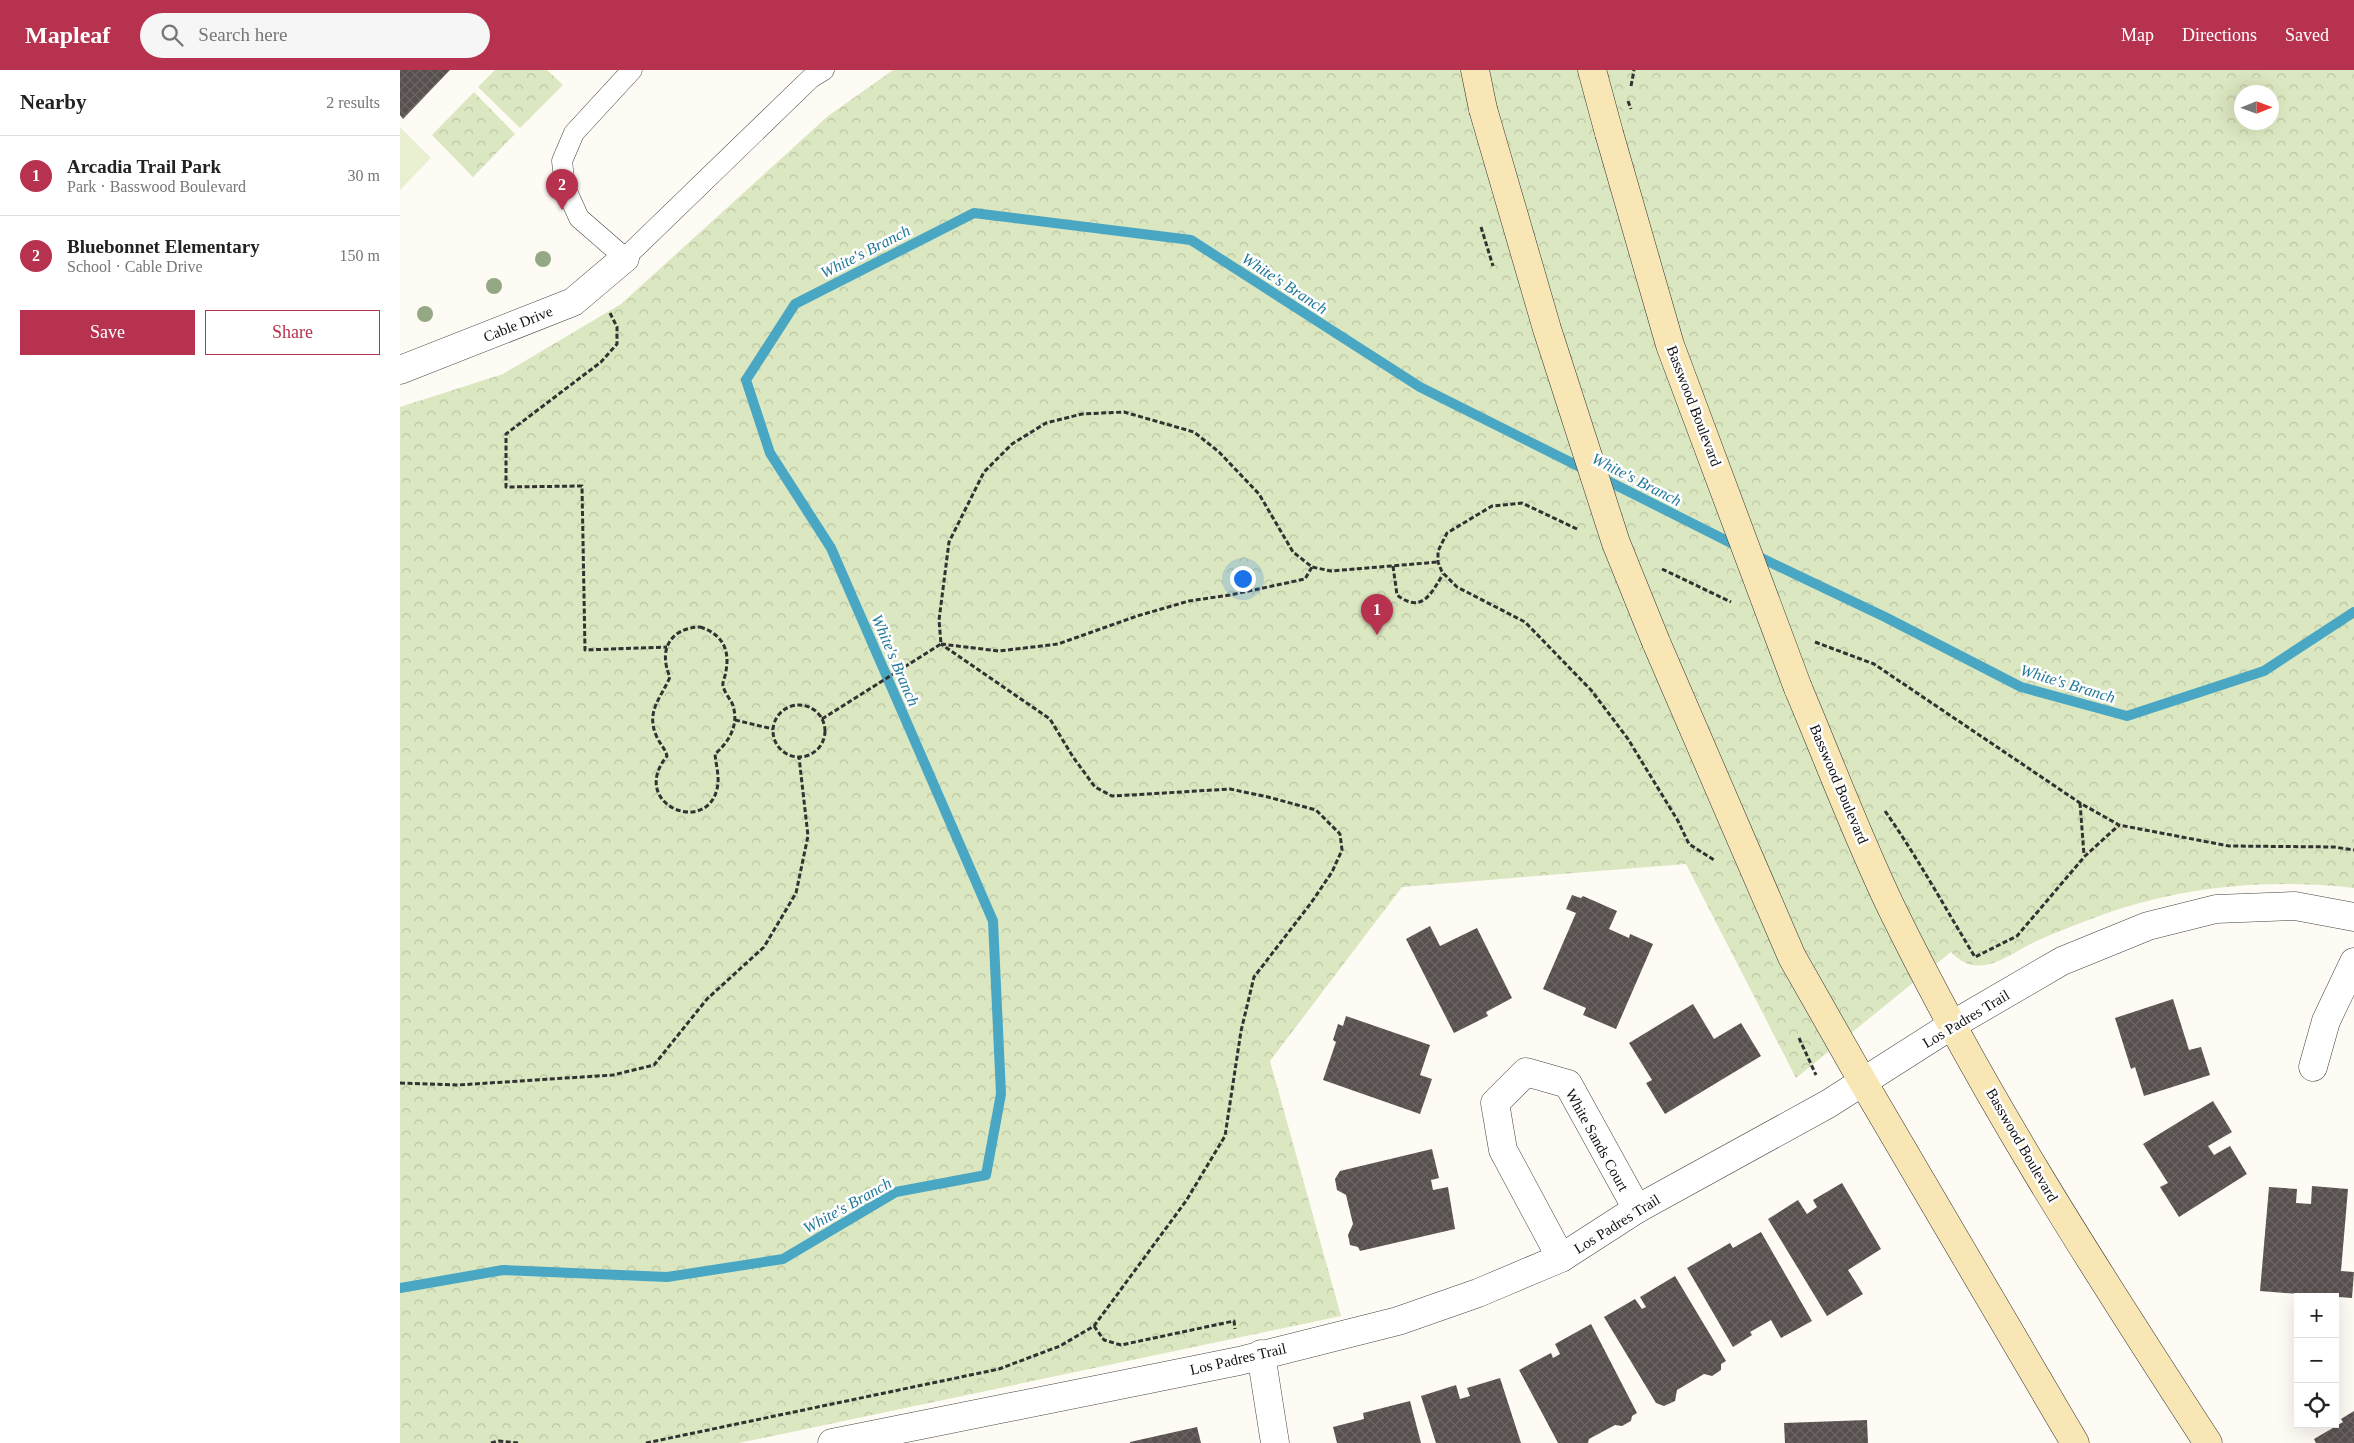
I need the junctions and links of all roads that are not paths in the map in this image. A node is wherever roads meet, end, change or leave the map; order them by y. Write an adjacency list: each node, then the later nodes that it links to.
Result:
1 (632, 70): 5 (lane)
2 (824, 70): 5 (lane)
3 (1475, 70): 11 (main road, bridge)
4 (1592, 70): 9 (main road, Basswood Boulevard, bridge)
5 (624, 258): 6 (street, Cable Drive)
6 (400, 370)
7 (2354, 917): 9 (street, Los Padres Trail)
8 (2354, 962): 10 (street)
9 (1952, 1025): 11 (street, Los Padres Trail); 18 (main road, Basswood Boulevard)
10 (2313, 1067)
11 (1863, 1082): 12 (street, Los Padres Trail); 17 (main road)
12 (1637, 1209): 13 (street, Los Padres Trail); 13 (street, White Sands Court)
13 (1561, 1258): 14 (street, Los Padres Trail)
14 (1250, 1357): 15 (street, Los Padres Trail); 16 (street)
15 (832, 1443)
16 (1275, 1443)
17 (2075, 1443)
18 (2208, 1443)

